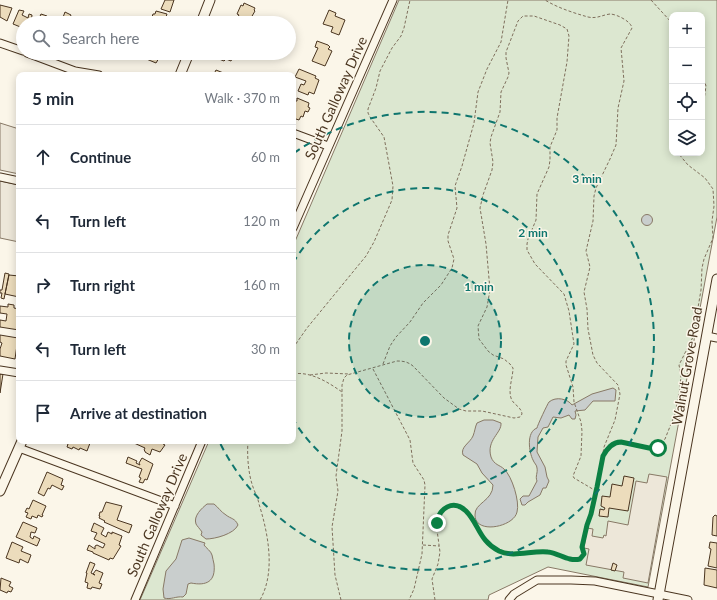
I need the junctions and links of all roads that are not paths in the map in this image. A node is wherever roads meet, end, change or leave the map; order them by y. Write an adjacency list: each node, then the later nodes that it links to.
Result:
1 (210, 0): 3 (main road)
2 (393, 0): 13 (street, South Galloway Drive)
3 (204, 16)
4 (0, 43): 5 (street)
5 (16, 49)
6 (46, 60): 8 (street)
7 (186, 60): 11 (main road)
8 (65, 67): 9 (street); 10 (street)
9 (63, 72)
10 (81, 72)
11 (181, 72)
12 (296, 134): 13 (street)
13 (328, 146): 16 (street, South Galloway Drive)
14 (0, 177): 15 (street)
15 (16, 180)
16 (296, 221)
17 (717, 279): 18 (main road, Walnut Grove Road)
18 (707, 336): 19 (street); 26 (main road, Walnut Grove Road)
19 (717, 338)
20 (0, 370): 21 (street)
21 (16, 373)
22 (20, 444): 24 (main road); 25 (street)
23 (201, 444): 25 (street, South Galloway Drive)
24 (0, 491)
25 (174, 506): 27 (street, South Galloway Drive)
26 (659, 597): 28 (street); 29 (street)
27 (135, 600)
28 (509, 600)
29 (688, 600)

